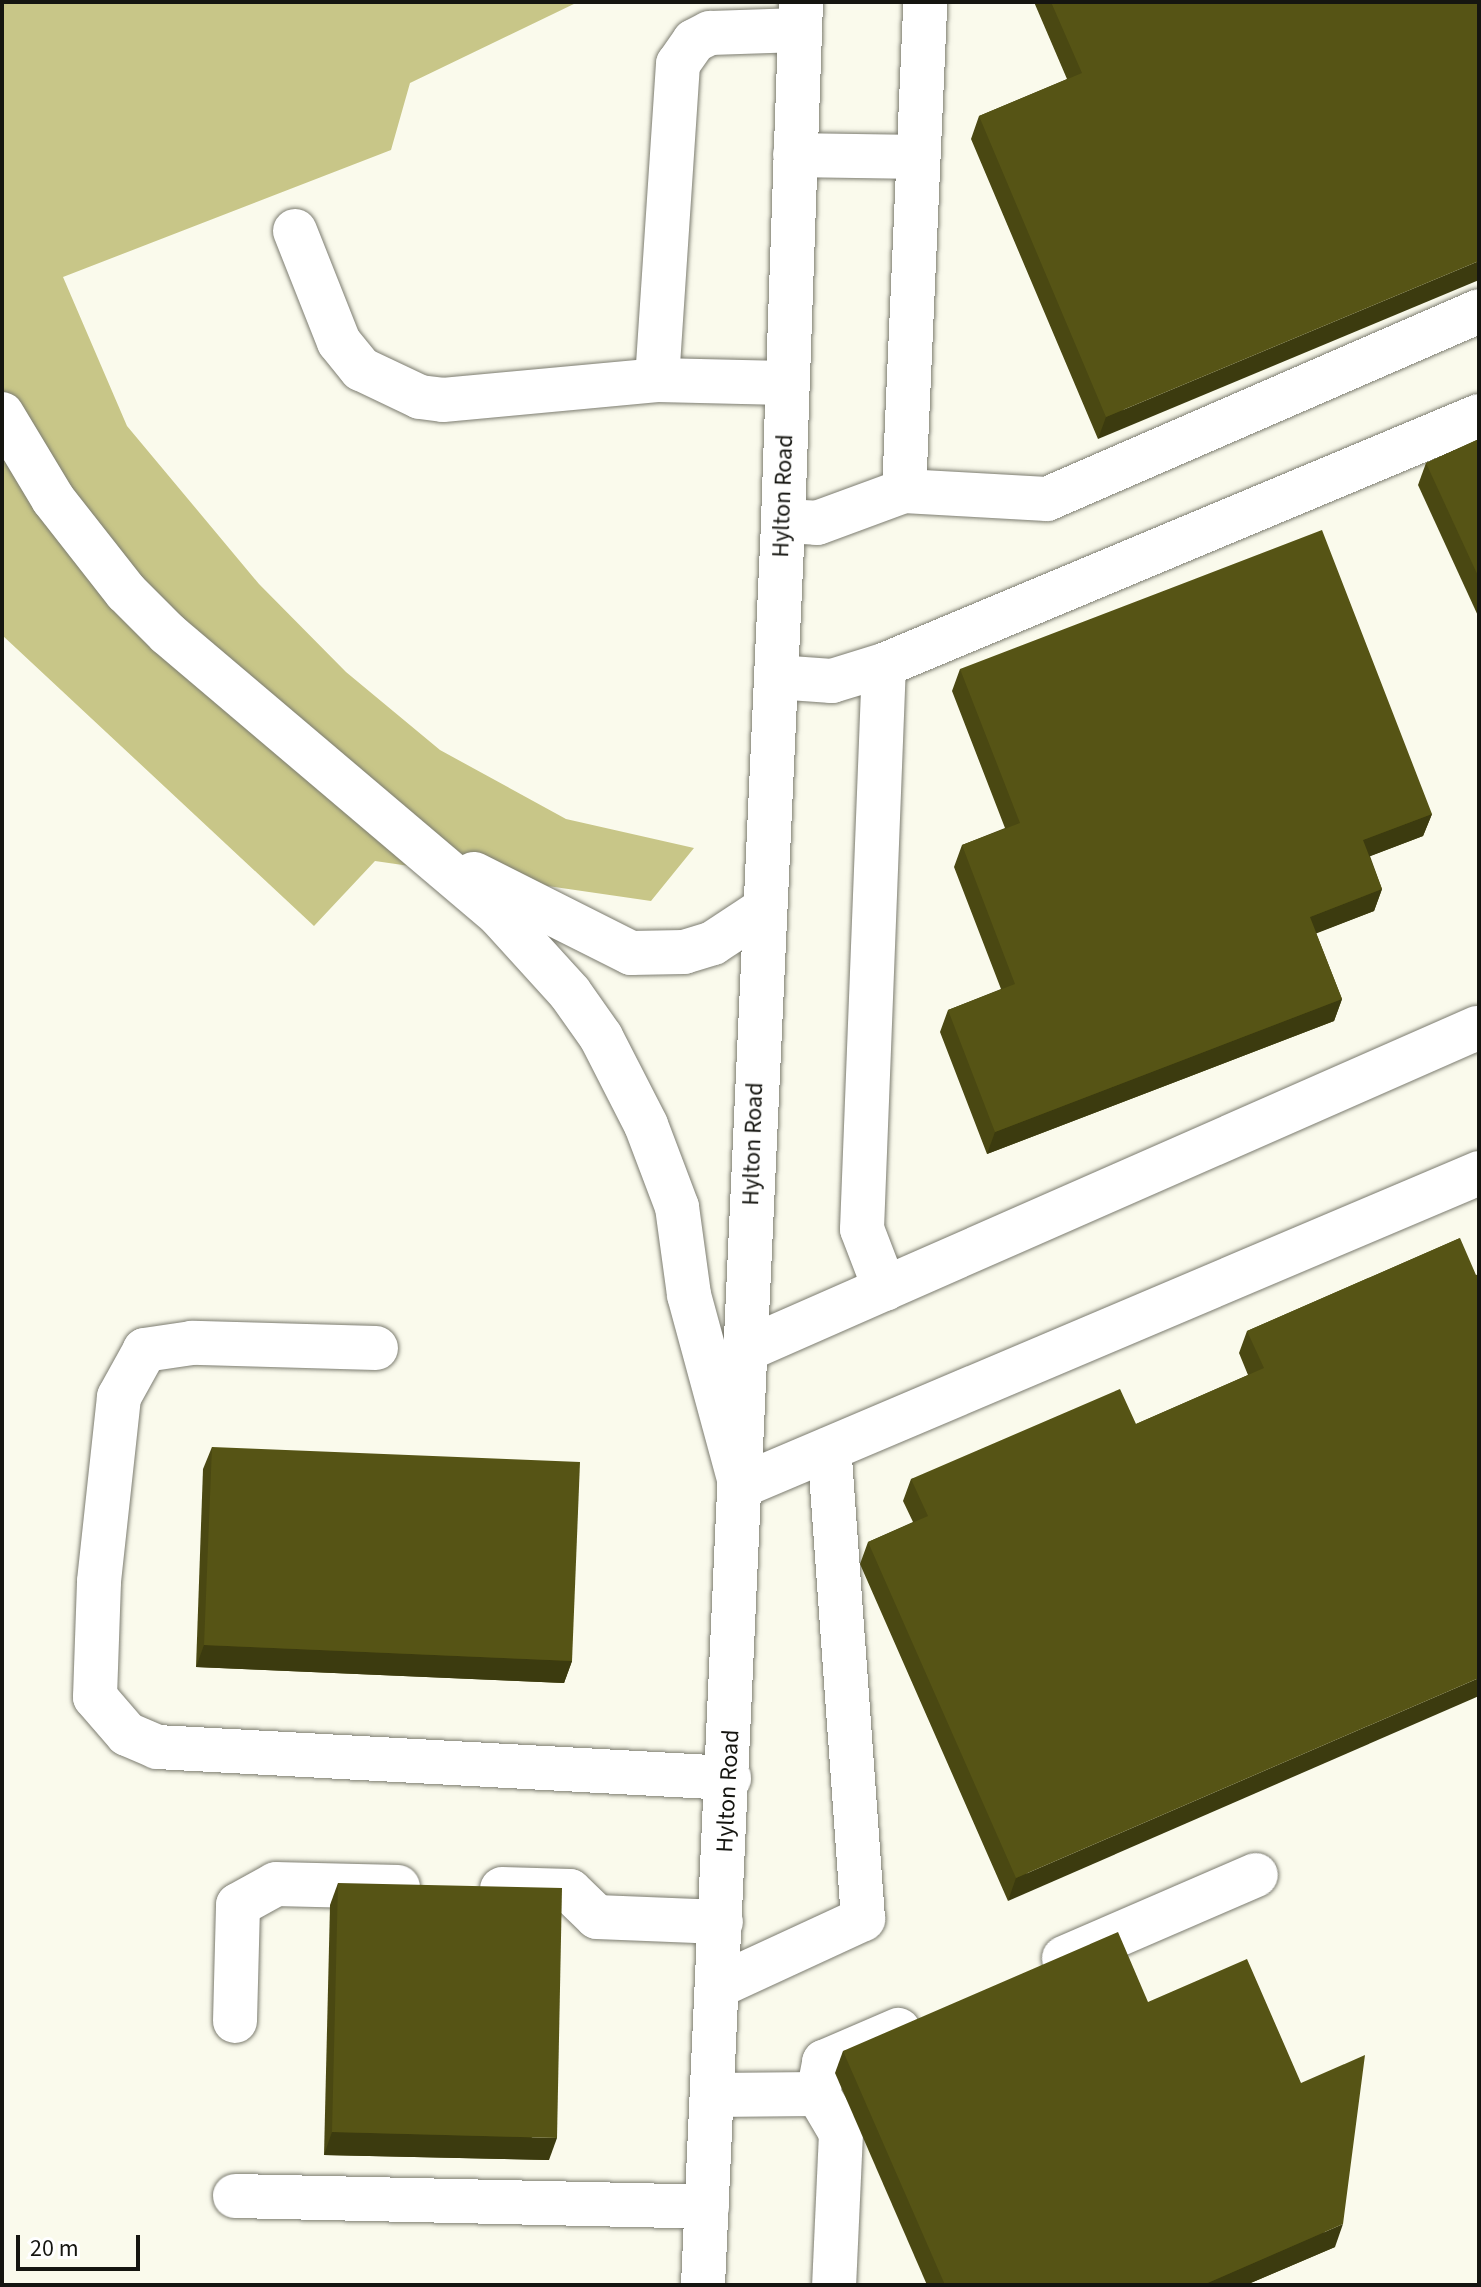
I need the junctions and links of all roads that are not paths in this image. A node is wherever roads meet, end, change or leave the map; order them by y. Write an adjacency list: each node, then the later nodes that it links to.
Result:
1 (925, 2): 4 (main road)
2 (801, 16): 3 (main road, Hylton Road); 7 (main road)
3 (795, 155): 4 (main road); 8 (main road, Hylton Road)
4 (917, 157): 11 (main road)
5 (295, 231): 7 (main road)
6 (1479, 311): 11 (main road)
7 (657, 380): 8 (main road)
8 (785, 383): 12 (main road, Hylton Road)
9 (2, 414): 15 (main road)
10 (1479, 416): 13 (main road)
11 (904, 491): 12 (main road)
12 (783, 521): 14 (main road, Hylton Road)
13 (884, 665): 14 (main road); 19 (main road)
14 (776, 677): 16 (main road, Hylton Road)
15 (432, 855): 16 (main road); 23 (main road)
16 (763, 910): 21 (main road, Hylton Road)
17 (1477, 1028): 19 (main road)
18 (1479, 1173): 22 (main road)
19 (885, 1289): 21 (main road)
20 (376, 1348): 24 (main road)
21 (745, 1350): 23 (main road, Hylton Road)
22 (829, 1449): 23 (main road); 28 (main road)
23 (741, 1486): 24 (main road, Hylton Road)
24 (729, 1778): 26 (main road, Hylton Road)
25 (1256, 1875): 27 (main road)
26 (721, 1922): 28 (main road, Hylton Road); 30 (main road)
27 (1026, 1975)
28 (718, 1986): 32 (main road, Hylton Road)
29 (939, 2012): 31 (main road)
30 (235, 2021)
31 (818, 2094): 32 (main road); 36 (main road)
32 (712, 2095): 34 (main road, Hylton Road)
33 (235, 2196): 34 (main road)
34 (707, 2207): 35 (main road, Hylton Road)
35 (703, 2285)
36 (834, 2285)

